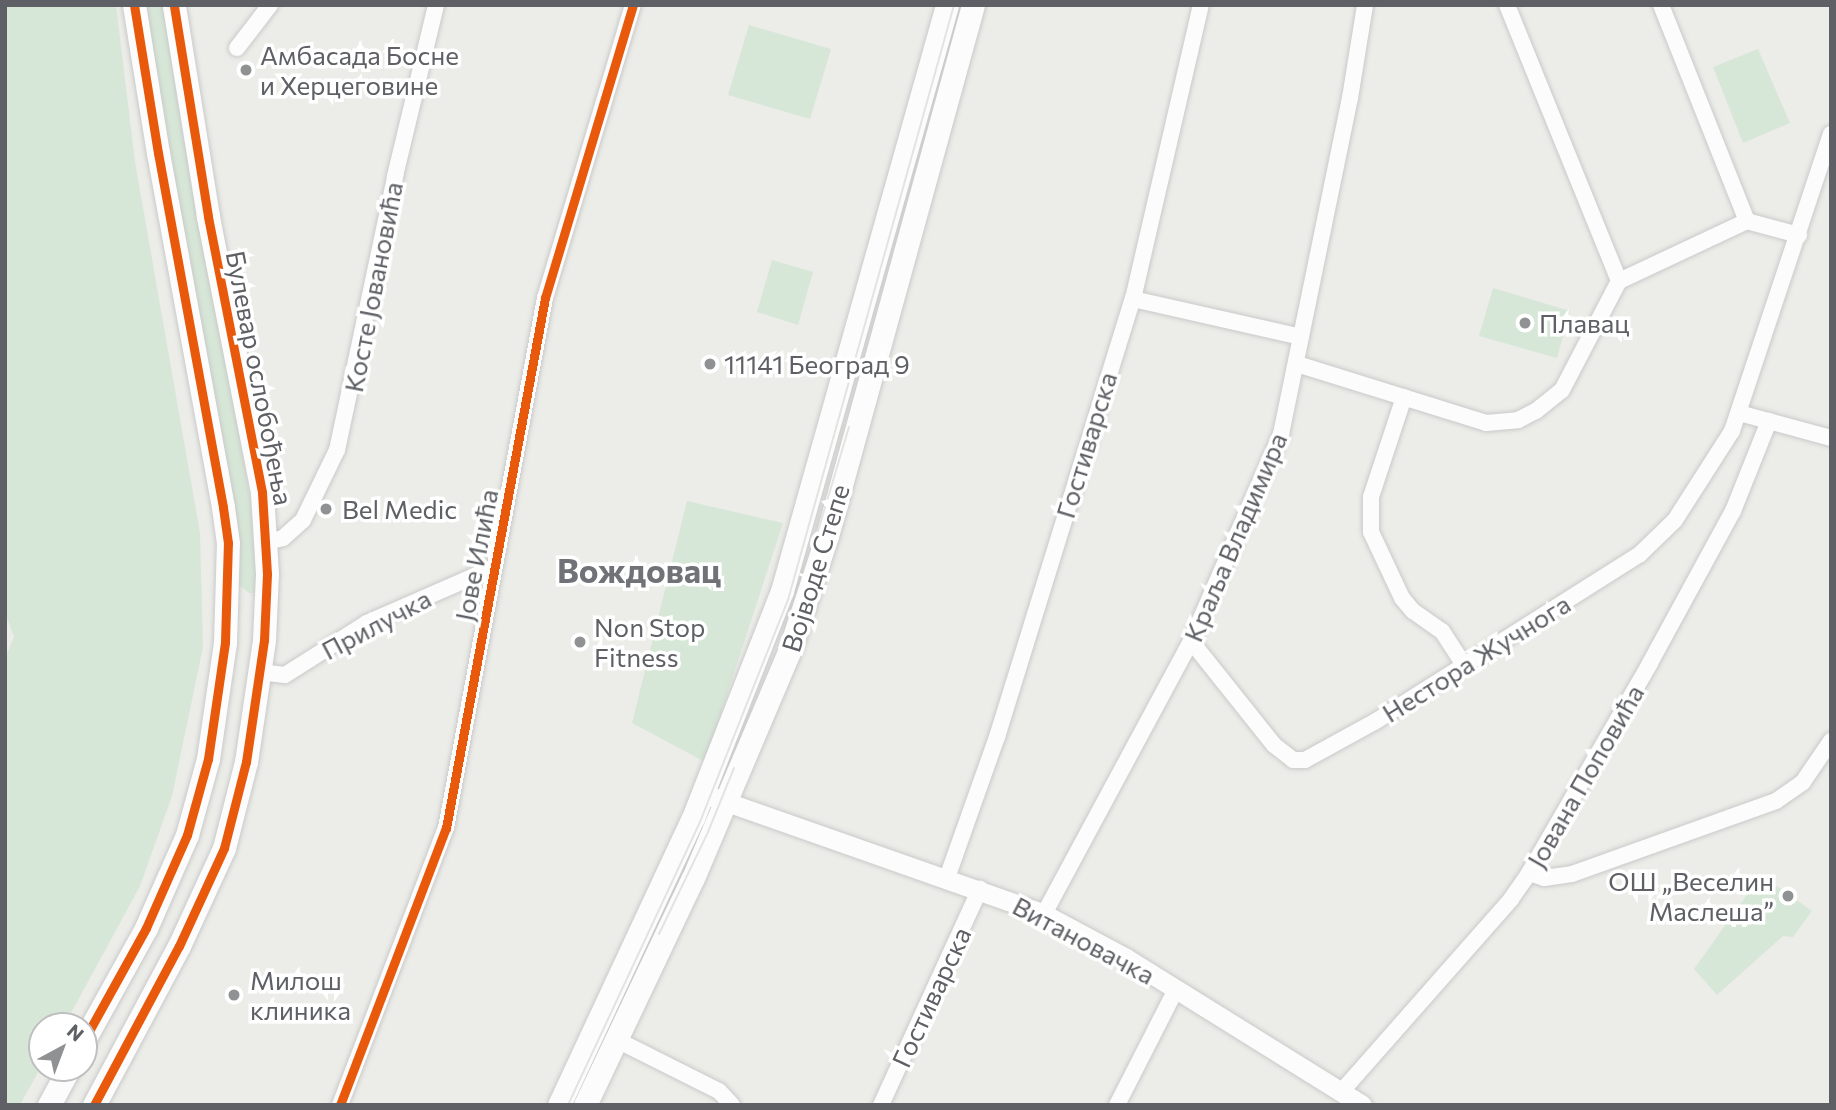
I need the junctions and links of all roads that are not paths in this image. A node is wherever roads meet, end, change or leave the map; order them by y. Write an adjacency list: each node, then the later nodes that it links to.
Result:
1 (134, 5): 26 (main road)
2 (174, 5): 24 (main road, Булевар ослобођења)
3 (270, 5): 12 (street)
4 (436, 5): 24 (street, Косте Јовановића)
5 (633, 5): 25 (street, Јове Илића)
6 (947, 5): 32 (main road, Војводе Степе)
7 (973, 5): 33 (main road, Војводе Степе)
8 (1201, 5): 17 (street, Гостиварска)
9 (1365, 5): 18 (street, Краља Владимира)
10 (1507, 5): 16 (street)
11 (1661, 5): 14 (street)
12 (237, 48)
13 (1831, 134): 15 (street)
14 (1747, 220): 15 (street); 16 (street)
15 (1799, 235): 21 (street)
16 (1619, 281): 20 (street)
17 (1133, 299): 18 (street); 35 (street, Гостиварска)
18 (1301, 337): 19 (street, Краља Владимира)
19 (1297, 364): 20 (street); 28 (street, Краља Владимира)
20 (1404, 397): 29 (street)
21 (1739, 413): 22 (street); 29 (street, Нестора Жучнога)
22 (1769, 421): 23 (street); 34 (street, Јована Поповића)
23 (1831, 438)
24 (266, 542): 27 (main road, Булевар ослобођења)
25 (493, 568): 30 (street, Прилучка); 47 (street, Јове Илића)
26 (227, 609): 27 (main road); 39 (main road)
27 (265, 611): 30 (main road, Булевар ослобођења)
28 (1191, 641): 29 (street, Нестора Жучнога); 37 (street, Краља Владимира)
29 (1464, 665)
30 (260, 672): 42 (main road, Булевар ослобођења)
31 (1831, 741): 34 (street)
32 (704, 794): 33 (street, Витановачка); 48 (main road, Војводе Степе)
33 (726, 802): 35 (street, Витановачка); 40 (main road, Војводе Степе)
34 (1529, 873): 44 (street, Јована Поповића)
35 (947, 878): 36 (street, Витановачка)
36 (980, 889): 37 (street, Витановачка); 51 (street, Гостиварска)
37 (1044, 914): 38 (street, Витановачка)
38 (1176, 989): 44 (street, Витановачка); 52 (street)
39 (98, 1015)
40 (617, 1040): 49 (main road, Војводе Степе); 50 (street)
41 (98, 1048): 42 (main road)
42 (119, 1059): 46 (main road, Булевар ослобођења)
43 (61, 1082): 45 (main road)
44 (1342, 1091): 53 (street, Витановачка)
45 (49, 1105)
46 (94, 1105)
47 (340, 1105)
48 (559, 1105)
49 (585, 1105)
50 (732, 1105)
51 (881, 1105)
52 (1117, 1105)
53 (1362, 1105)

